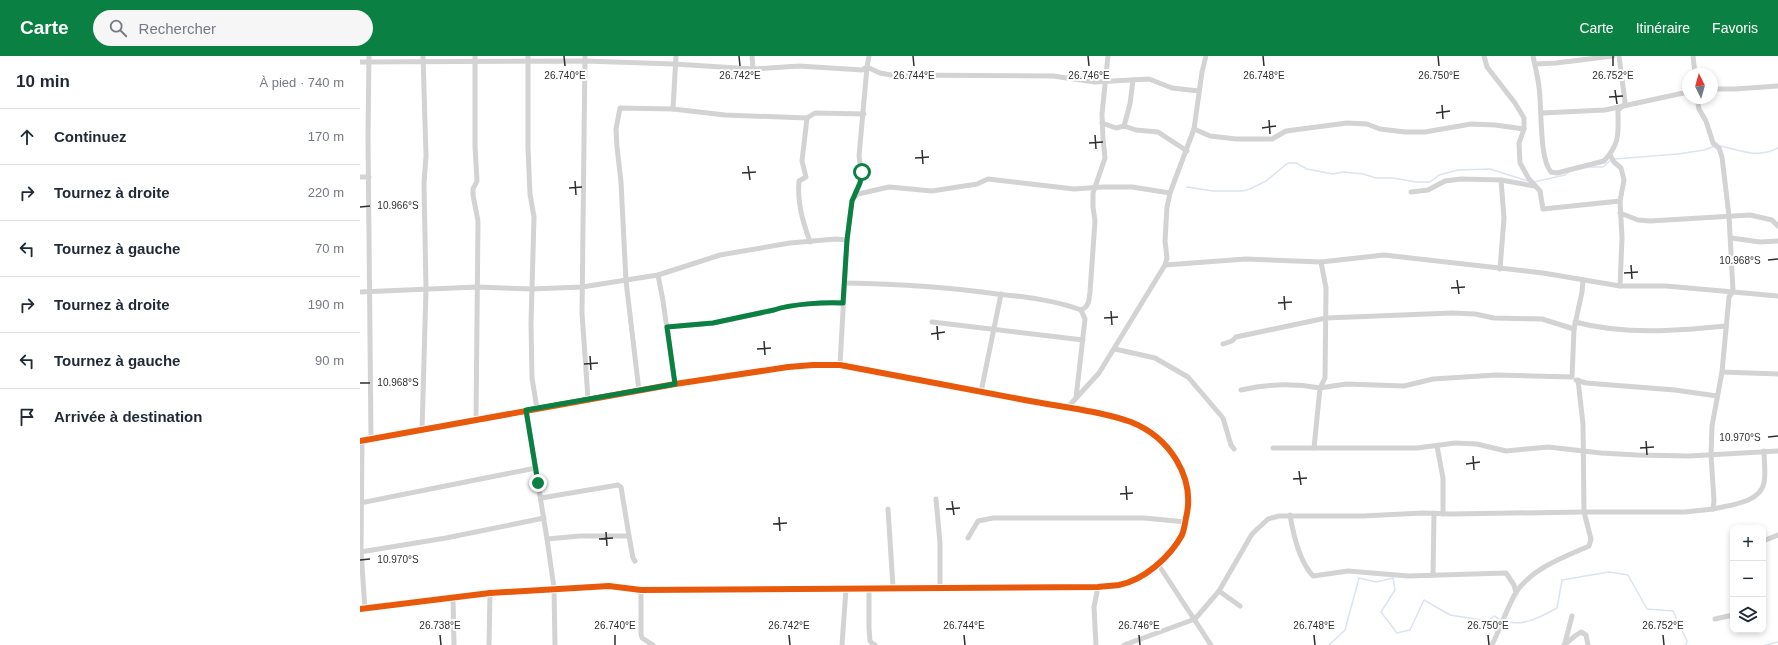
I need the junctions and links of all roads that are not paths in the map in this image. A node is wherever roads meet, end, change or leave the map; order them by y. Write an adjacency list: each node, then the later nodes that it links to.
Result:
1 (369, 56): 18 (street)
2 (423, 56): 17 (street)
3 (676, 56): 19 (street)
4 (752, 56): 23 (street)
5 (869, 56): 21 (street)
6 (1108, 56): 25 (street)
7 (1206, 56): 28 (street)
8 (1484, 56): 39 (street)
9 (1533, 56): 20 (street)
10 (1613, 56): 20 (street)
11 (1619, 56): 31 (street)
12 (1693, 56): 22 (street)
13 (528, 58): 14 (street); 15 (street); 69 (street)
14 (475, 59): 17 (street); 66 (street)
15 (585, 59): 19 (street); 67 (street)
16 (360, 62): 18 (street)
17 (422, 62): 18 (street); 68 (street)
18 (369, 63): 42 (street)
19 (674, 64): 23 (street); 32 (street)
20 (1535, 64): 33 (street)
21 (867, 67): 23 (street); 25 (street); 34 (street)
22 (1694, 68)
23 (753, 69)
24 (1133, 80): 25 (street); 28 (street); 37 (street)
25 (1106, 81): 36 (street)
26 (1778, 86): 27 (street)
27 (1718, 89)
28 (1199, 91): 38 (street)
29 (1682, 94): 31 (street)
30 (1698, 104): 52 (street)
31 (1624, 105): 33 (street); 41 (street)
32 (673, 109): 35 (street); 63 (street)
33 (1542, 112): 41 (street)
34 (864, 114): 35 (street); 49 (street)
35 (808, 118): 57 (street)
36 (1102, 123): 37 (street); 46 (street)
37 (1124, 126): 40 (street)
38 (1194, 129): 39 (street); 40 (street)
39 (1524, 129): 45 (street)
40 (1187, 151): 48 (street)
41 (1610, 155): 50 (street)
42 (370, 176): 43 (street); 72 (street)
43 (360, 177)
44 (1501, 180): 45 (street); 47 (street); 60 (street)
45 (1534, 186): 50 (street)
46 (1094, 187): 48 (street); 49 (street); 76 (street)
47 (1411, 192)
48 (1170, 193): 59 (street)
49 (852, 201): 55 (street)
50 (1620, 201): 51 (street)
51 (1620, 213): 52 (street); 65 (street)
52 (1729, 216): 53 (street); 54 (street)
53 (1778, 226)
54 (1730, 238): 56 (street); 70 (street)
55 (847, 240): 57 (street); 64 (street)
56 (1778, 241)
57 (810, 242): 61 (street)
58 (1321, 262): 59 (street); 60 (street); 77 (street)
59 (1165, 265): 86 (street)
60 (1500, 269): 62 (street)
61 (658, 275): 63 (street); 81 (street)
62 (1583, 280): 65 (street); 79 (street)
63 (626, 281): 67 (street); 95 (street)
64 (845, 283): 73 (street); 75 (street)
65 (1620, 286): 70 (street)
66 (478, 287): 68 (street); 69 (street); 103 (street)
67 (582, 287): 69 (street); 99 (street)
68 (426, 289): 72 (street); 104 (street)
69 (532, 289): 100 (street)
70 (1733, 291): 74 (street); 80 (street)
71 (360, 292): 72 (street)
72 (370, 292): 105 (street)
73 (1001, 294): 76 (street); 82 (street)
74 (1778, 296)
75 (843, 303): 81 (street); 87 (street)
76 (1081, 310): 84 (street)
77 (1326, 318): 83 (street); 85 (street); 93 (street)
78 (932, 322): 82 (street)
79 (1575, 322): 80 (street); 83 (street)
80 (1726, 326): 88 (street)
81 (667, 327): 92 (street)
82 (994, 329): 84 (street); 96 (street)
83 (1574, 329): 90 (street)
84 (1083, 340): 98 (street)
85 (1223, 344)
86 (1115, 349): 98 (street); 110 (street)
87 (840, 365): 92 (street); 96 (street)
88 (1722, 372): 89 (street); 97 (street)
89 (1778, 374)
90 (1572, 377): 91 (street); 93 (street)
91 (1578, 380): 97 (street); 112 (street)
92 (675, 384): 95 (street)
93 (1320, 388): 94 (street); 109 (street)
94 (1241, 390)
95 (639, 391): 99 (street)
96 (981, 392): 101 (street)
97 (1717, 396): 114 (street)
98 (1076, 398): 101 (street)
99 (588, 399): 100 (street)
100 (537, 408): 102 (street)
101 (1067, 408): 126 (street)
102 (526, 410): 103 (street); 115 (street)
103 (476, 420): 104 (street)
104 (422, 431): 105 (street)
105 (372, 439): 106 (street)
106 (361, 441): 118 (street)
107 (1437, 446): 109 (street); 112 (street); 123 (street)
108 (1273, 448): 109 (street)
109 (1314, 448)
110 (1234, 449)
111 (1764, 451): 113 (street); 114 (street); 120 (street)
112 (1583, 452): 114 (street); 121 (street)
113 (1778, 452)
114 (1711, 454): 120 (street)
115 (536, 468): 116 (street); 118 (street)
116 (541, 498): 125 (street); 128 (street)
117 (936, 499): 137 (street)
118 (361, 503): 132 (street)
119 (888, 509): 136 (street)
120 (1713, 509): 121 (street)
121 (1584, 512): 123 (street); 145 (street)
122 (1434, 513): 123 (street); 124 (street); 135 (street)
123 (1443, 514)
124 (1290, 515): 135 (street); 143 (street)
125 (544, 518): 130 (street); 132 (street)
126 (1186, 522): 129 (street); 134 (street)
127 (1778, 535): 131 (street)
128 (629, 536): 130 (street); 133 (street)
129 (968, 538)
130 (547, 539): 139 (street)
131 (1766, 540)
132 (360, 552): 148 (street)
133 (635, 561)
134 (1158, 564): 138 (street); 151 (street)
135 (1433, 575): 145 (street)
136 (893, 587): 137 (street); 140 (street)
137 (940, 587): 138 (street)
138 (1098, 587): 160 (street)
139 (554, 588): 142 (street); 144 (street); 156 (street)
140 (869, 588): 141 (street); 159 (street)
141 (846, 589): 142 (street); 158 (street)
142 (641, 590): 157 (street)
143 (1219, 591): 147 (street); 151 (street)
144 (490, 593): 146 (street); 155 (street)
145 (1516, 593): 163 (street)
146 (453, 596): 148 (street); 154 (street)
147 (1240, 606)
148 (363, 609)
149 (1572, 616): 153 (street)
150 (1730, 616): 152 (street)
151 (1195, 619): 161 (street); 162 (street)
152 (1715, 619)
153 (1565, 644): 164 (street)
154 (454, 645)
155 (489, 645)
156 (556, 645)
157 (654, 645)
158 (842, 645)
159 (875, 645)
160 (1096, 645)
161 (1124, 645)
162 (1211, 645)
163 (1492, 645)
164 (1588, 645)

